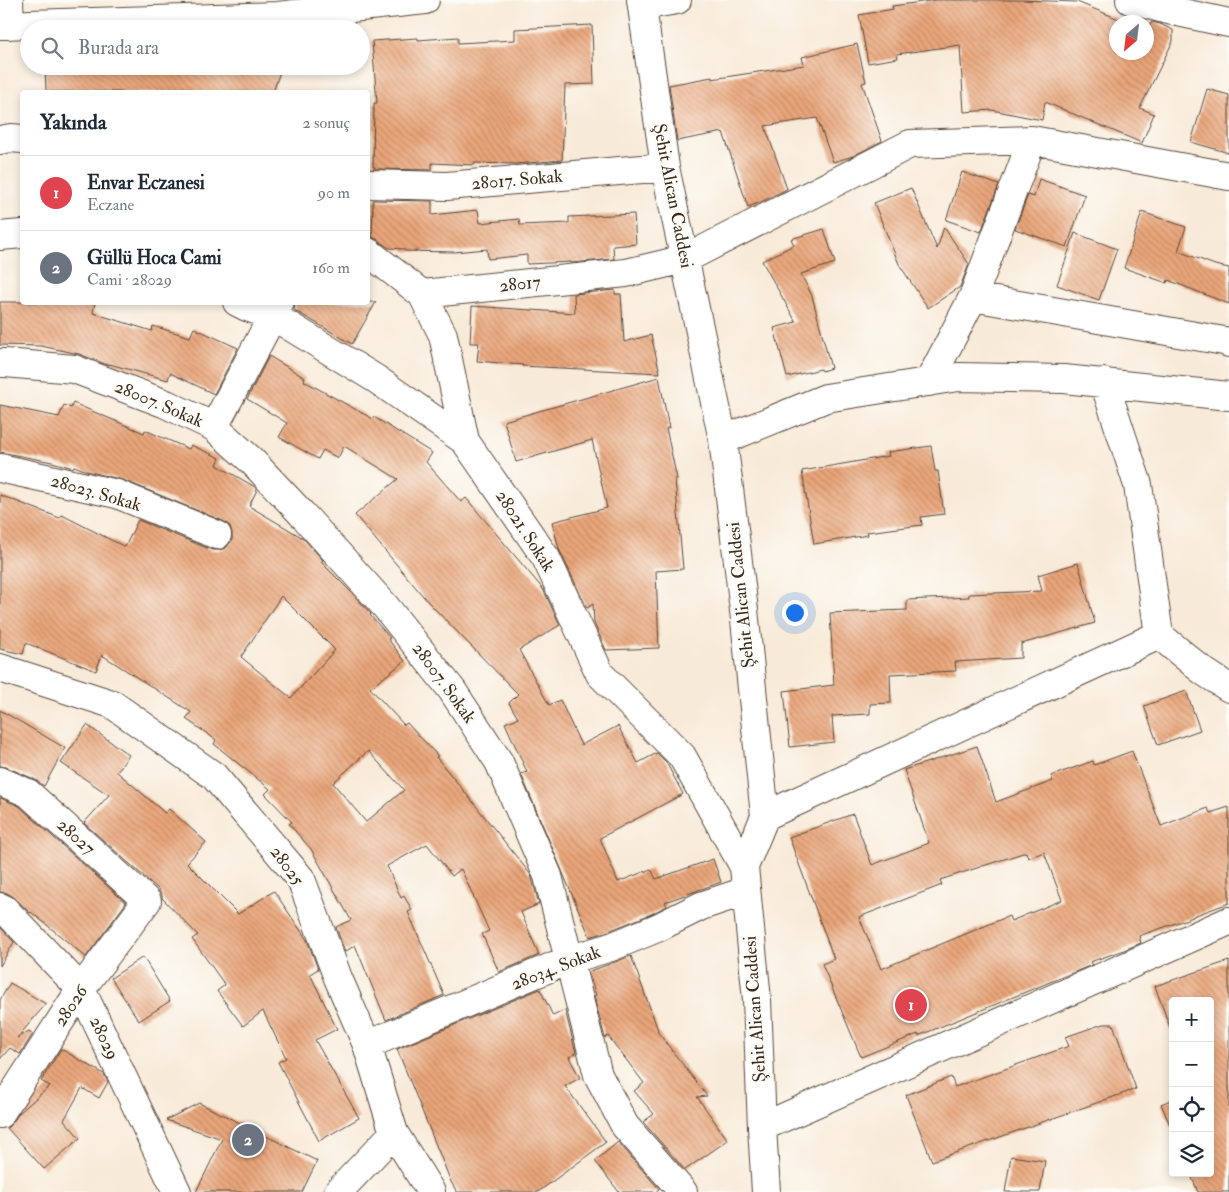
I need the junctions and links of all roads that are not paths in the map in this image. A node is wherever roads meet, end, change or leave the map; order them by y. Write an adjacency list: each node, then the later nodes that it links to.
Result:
1 (425, 0): 5 (street)
2 (677, 0): 4 (street)
3 (1130, 0): 6 (street)
4 (641, 3): 10 (street, Şehit Alican Caddesi)
5 (6, 17)
6 (1229, 23)
7 (20, 139): 8 (street)
8 (0, 140)
9 (1032, 140): 11 (street, 28017); 16 (street, 28017); 18 (street)
10 (665, 166): 12 (street, 28017. Sokak); 16 (street, Şehit Alican Caddesi)
11 (1229, 176)
12 (370, 184)
13 (20, 234): 14 (street)
14 (0, 236)
15 (370, 254): 17 (street)
16 (684, 259): 17 (street, 28017); 27 (street, Şehit Alican Caddesi)
17 (422, 294): 28 (street)
18 (974, 297): 21 (street); 23 (street)
19 (243, 305): 20 (street, 28021. Sokak)
20 (276, 309): 26 (street); 28 (street, 28021. Sokak)
21 (1229, 343)
22 (0, 363): 26 (street, 28007. Sokak)
23 (929, 382): 24 (street); 27 (street)
24 (1104, 382): 25 (street); 31 (street)
25 (1229, 396)
26 (214, 427): 40 (street, 28007. Sokak)
27 (723, 440): 35 (street, Şehit Alican Caddesi)
28 (465, 442): 36 (street, 28021. Sokak)
29 (0, 468): 30 (street, 28023. Sokak)
30 (218, 535)
31 (1159, 634): 33 (street); 35 (street)
32 (0, 668): 42 (street, 28025)
33 (1229, 688)
34 (0, 781): 37 (street, 28027)
35 (765, 816): 36 (street, Şehit Alican Caddesi)
36 (745, 879): 40 (street, 28034. Sokak); 44 (street, Şehit Alican Caddesi)
37 (147, 901): 41 (street, 28026)
38 (0, 908): 41 (street, 28029)
39 (1229, 921): 44 (street)
40 (568, 960): 42 (street, 28034. Sokak); 49 (street, 28007. Sokak)
41 (82, 989): 43 (street, 28026); 46 (street, 28029)
42 (367, 1045): 45 (street, 28025)
43 (0, 1114)
44 (762, 1127): 50 (street, Şehit Alican Caddesi)
45 (394, 1133): 47 (street); 48 (street, 28025)
46 (176, 1192)
47 (338, 1192)
48 (431, 1192)
49 (683, 1192)
50 (766, 1192)

